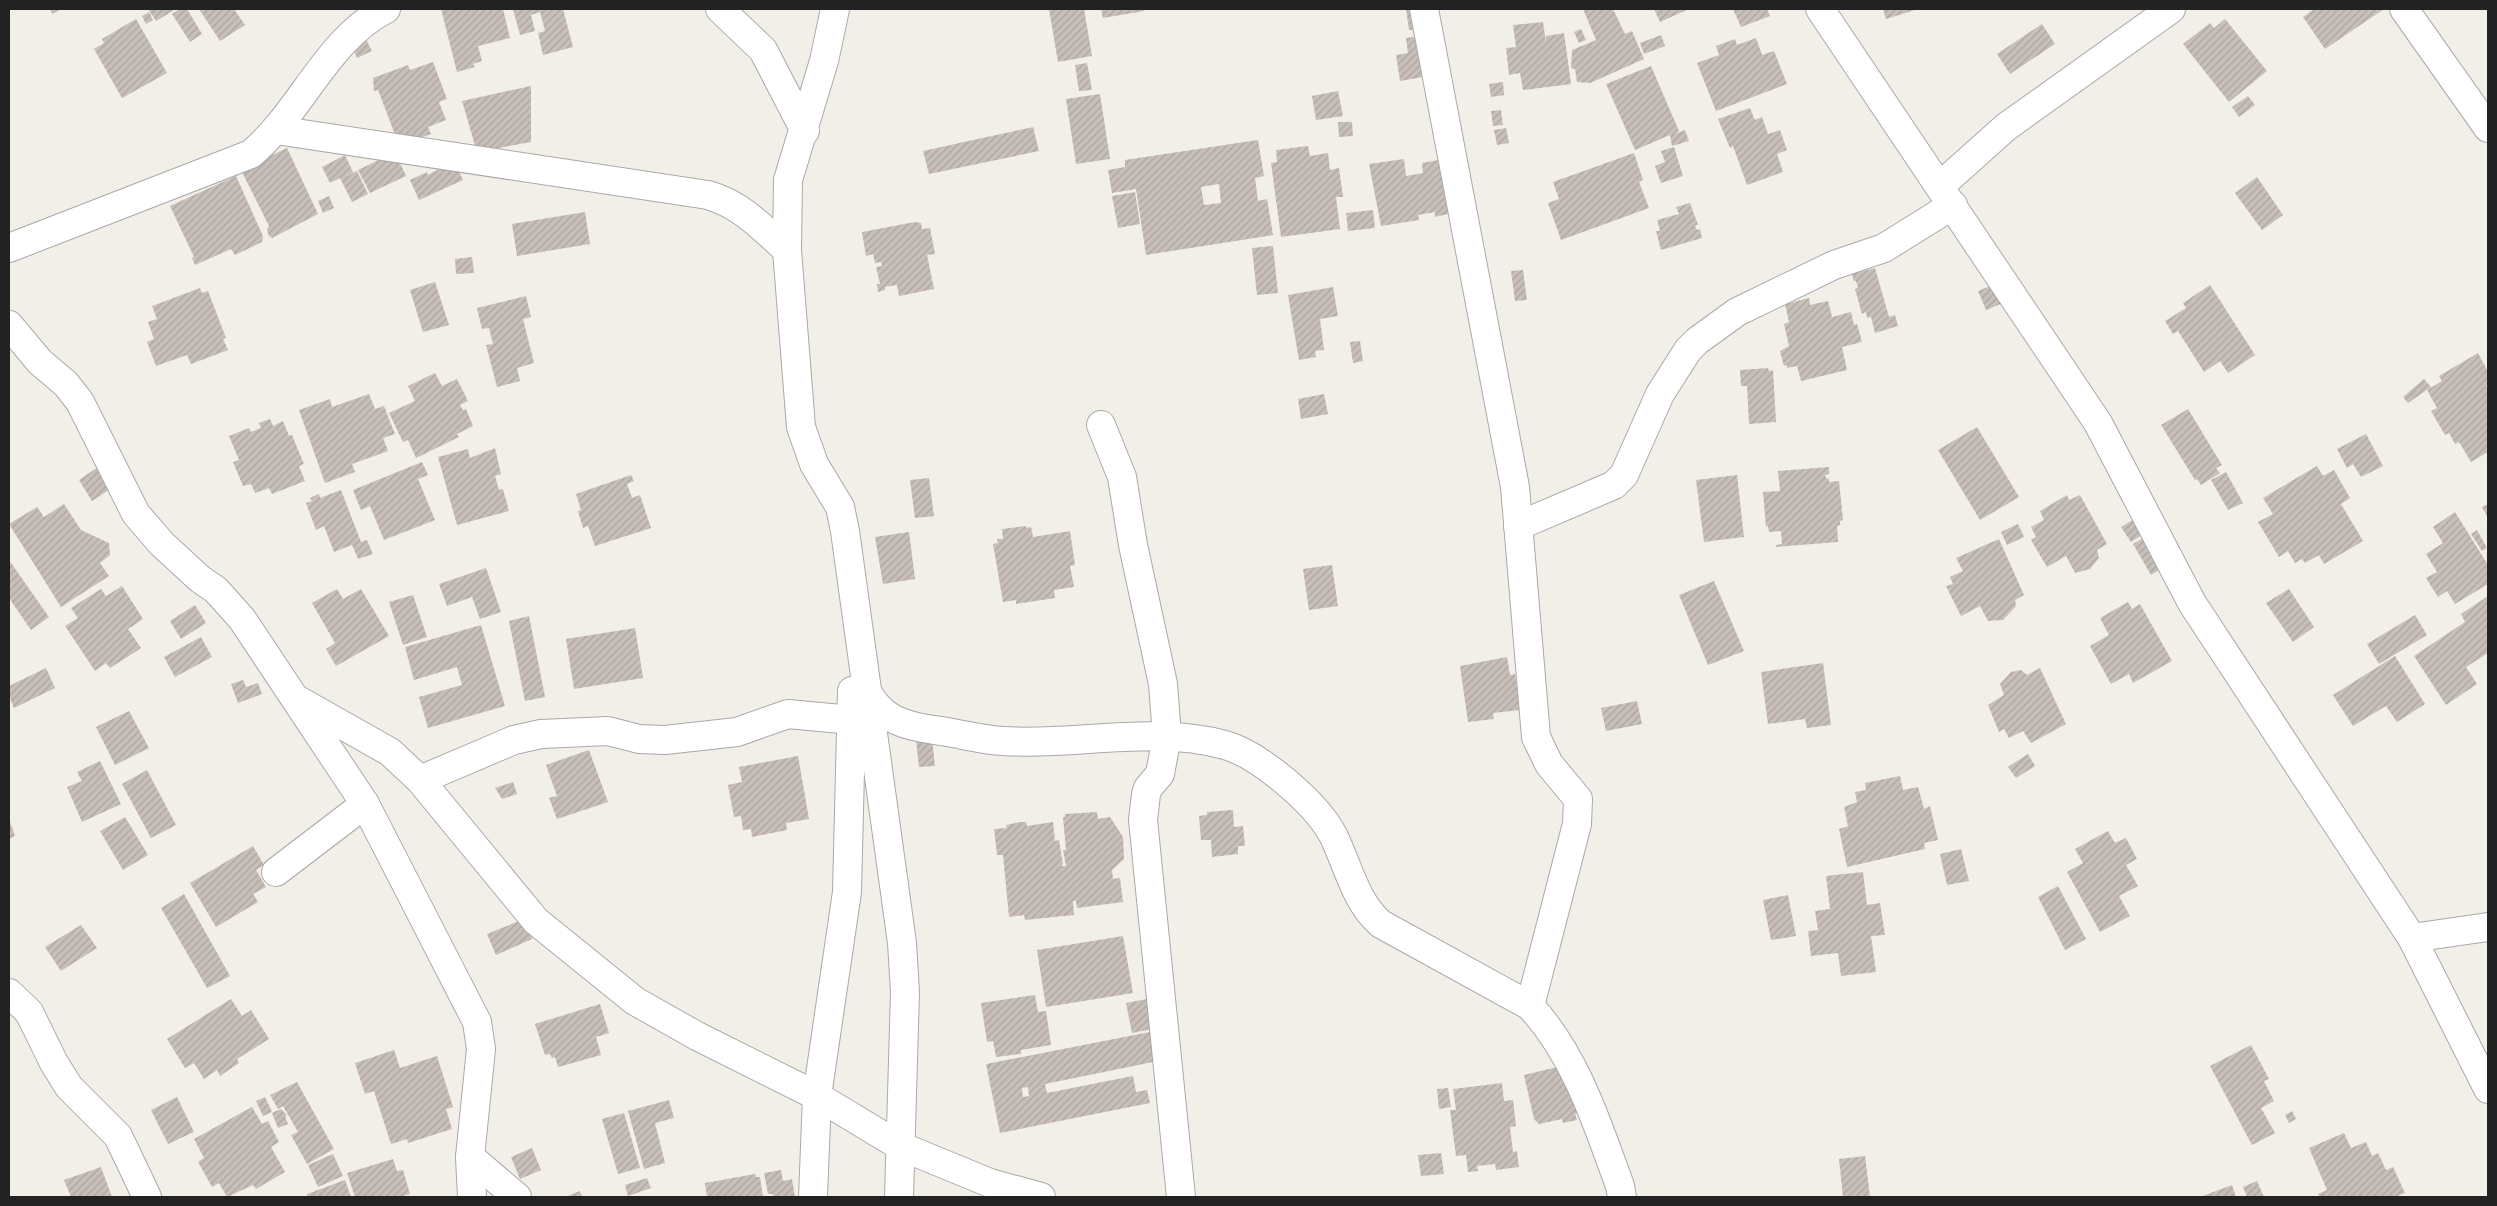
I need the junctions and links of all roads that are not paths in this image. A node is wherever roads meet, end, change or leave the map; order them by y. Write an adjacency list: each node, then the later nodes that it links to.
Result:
1 (386, 9): 9 (street)
2 (720, 9): 10 (street)
3 (835, 9): 10 (street)
4 (1424, 9): 16 (street)
5 (1820, 9): 11 (street)
6 (2171, 9): 11 (street)
7 (2404, 9): 8 (street)
8 (2488, 128)
9 (276, 130): 12 (street); 13 (street)
10 (805, 131): 13 (street)
11 (1946, 196): 16 (street); 26 (street)
12 (9, 248)
13 (786, 250): 17 (street)
14 (9, 325): 19 (street)
15 (1101, 425): 21 (street)
16 (1518, 526): 28 (street)
17 (854, 595): 18 (street); 20 (street)
18 (865, 688): 21 (street); 31 (street)
19 (293, 697): 22 (street); 23 (street)
20 (852, 720): 22 (street); 30 (street)
21 (1167, 736): 28 (street); 39 (street)
22 (420, 780): 30 (street)
23 (364, 804): 24 (street); 32 (street)
24 (276, 872)
25 (2488, 927): 26 (street)
26 (2412, 938): 29 (street)
27 (9, 993): 33 (street)
28 (1530, 1006): 40 (street)
29 (2488, 1088)
30 (818, 1096): 31 (street); 36 (street)
31 (900, 1146): 37 (street); 38 (street)
32 (470, 1157): 34 (street); 35 (street)
33 (147, 1197)
34 (472, 1197)
35 (517, 1197)
36 (813, 1197)
37 (899, 1197)
38 (1041, 1197)
39 (1181, 1197)
40 (1622, 1197)

